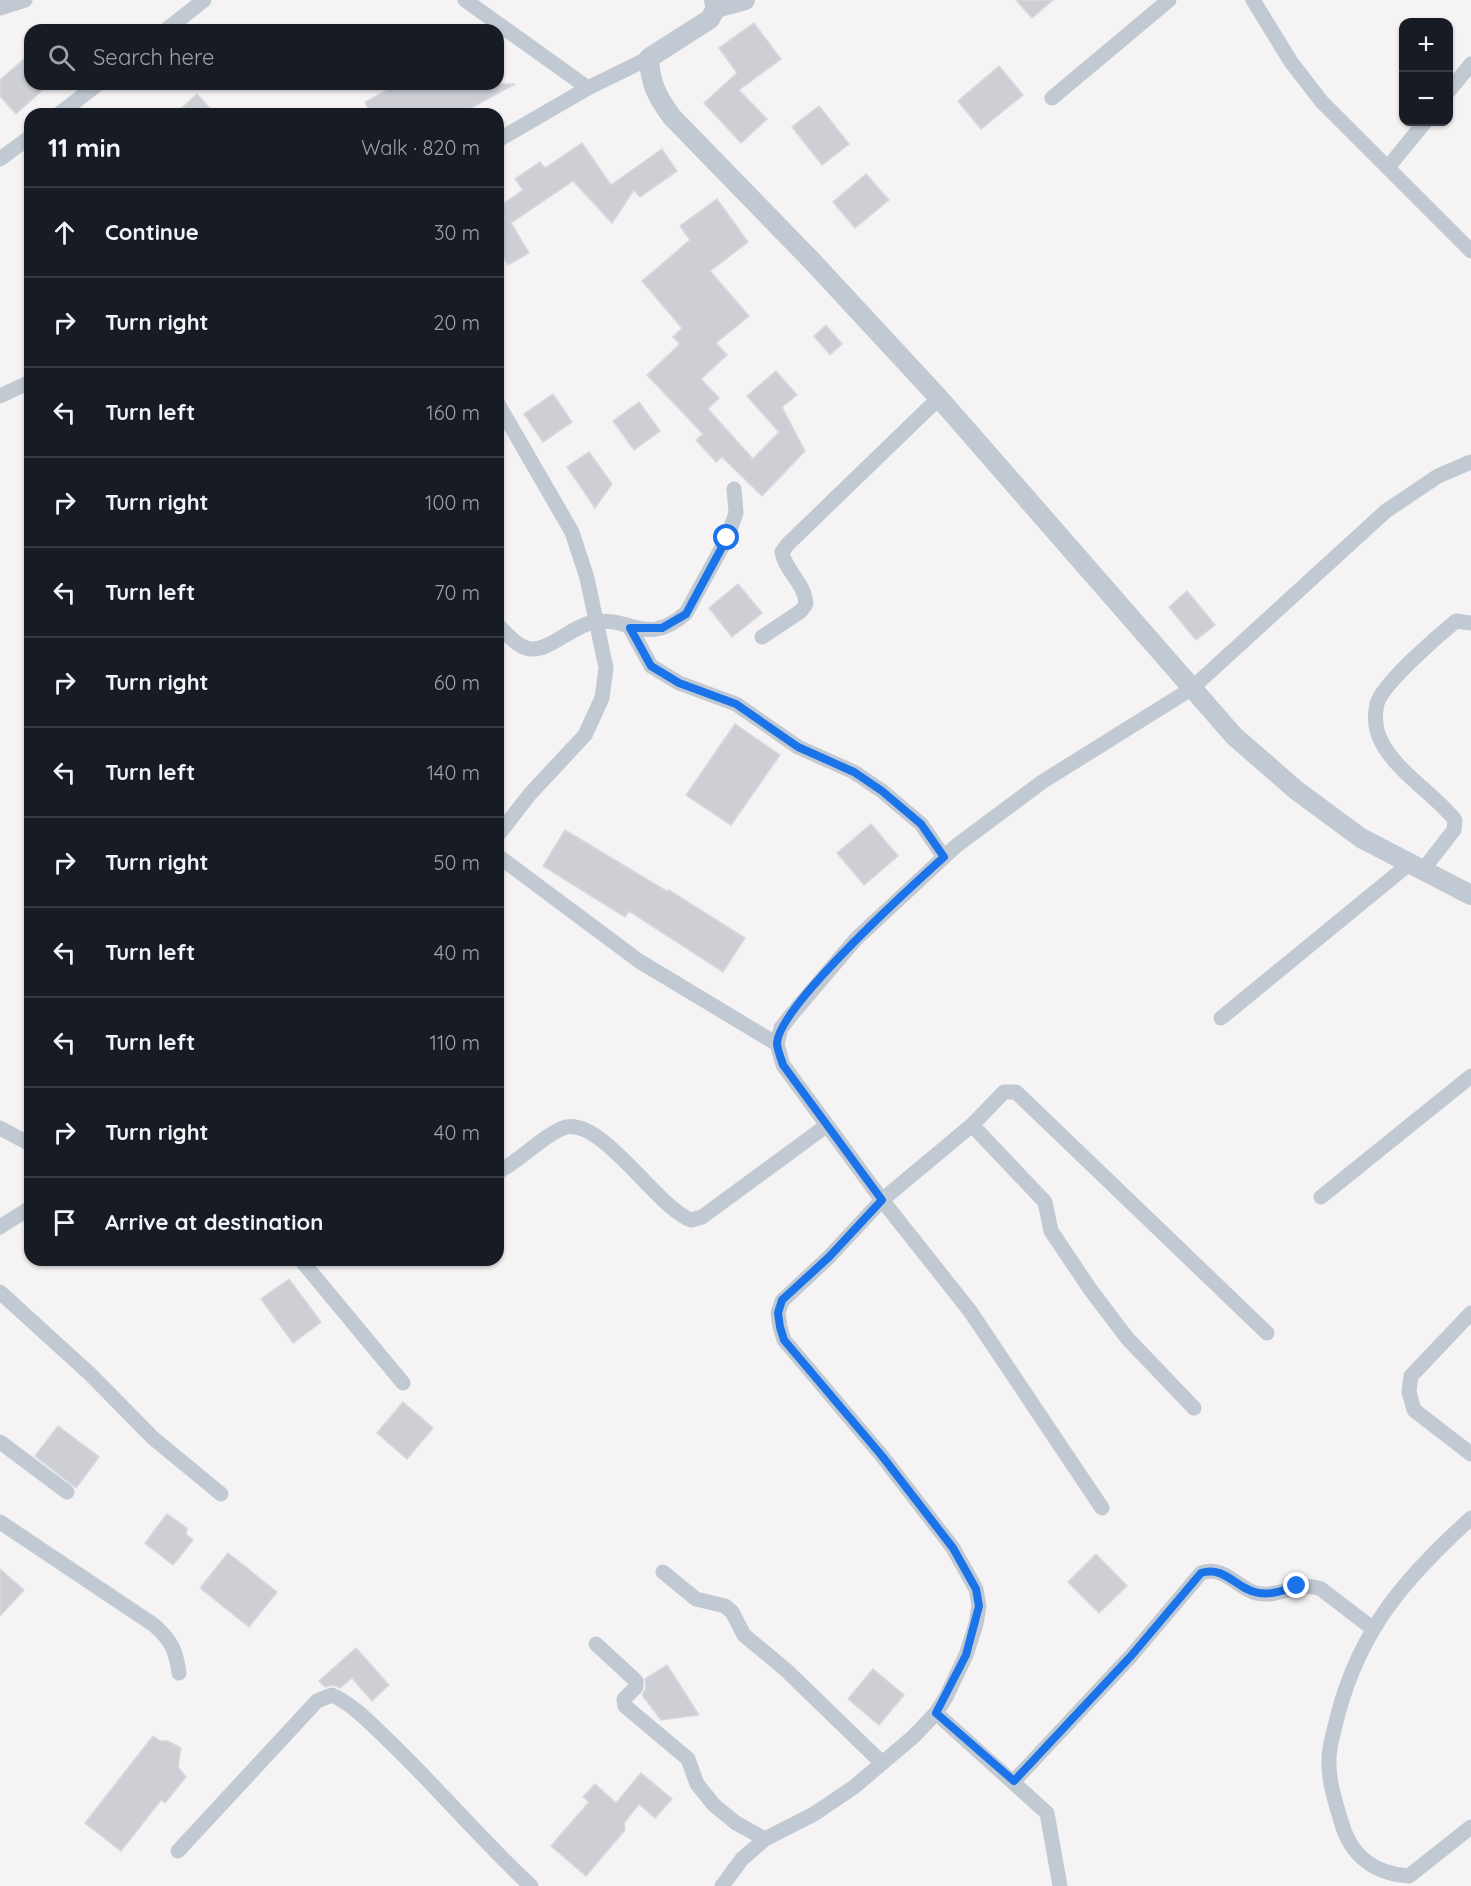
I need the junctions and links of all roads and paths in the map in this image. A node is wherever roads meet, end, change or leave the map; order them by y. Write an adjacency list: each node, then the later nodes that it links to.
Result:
1 (25, 0): 8 (street)
2 (204, 0): 9 (street)
3 (465, 0): 10 (street)
4 (745, 0): 7 (street)
5 (1169, 0): 17 (street)
6 (1253, 0): 23 (street)
7 (715, 4): 12 (street)
8 (0, 8)
9 (174, 24)
10 (499, 24)
11 (504, 28): 15 (street)
12 (649, 58): 15 (street); 27 (street)
13 (1471, 64): 14 (street)
14 (1453, 87)
15 (588, 88): 20 (street)
16 (90, 90): 18 (street)
17 (1052, 98)
18 (67, 108)
19 (1422, 126): 23 (street)
20 (504, 137)
21 (24, 141): 22 (street)
22 (0, 159)
23 (1389, 166): 24 (street)
24 (1471, 251)
25 (24, 385): 26 (street)
26 (0, 396)
27 (939, 398): 35 (street); 36 (street)
28 (504, 414): 31 (street)
29 (1471, 462): 36 (street)
30 (734, 489): 33 (street)
31 (597, 621): 33 (street); 34 (street); 37 (street)
32 (1471, 622): 40 (street)
33 (630, 628): 38 (street)
34 (504, 631)
35 (762, 637)
36 (1191, 689): 38 (street); 40 (street)
37 (504, 827)
38 (944, 857): 43 (street)
39 (504, 860): 43 (street)
40 (1415, 868): 41 (street); 42 (street)
41 (1471, 895)
42 (1221, 1018)
43 (777, 1044): 46 (street)
44 (1471, 1076): 50 (street)
45 (972, 1125): 51 (street); 57 (street); 59 (street)
46 (826, 1126): 49 (street); 51 (street)
47 (0, 1128): 48 (street)
48 (24, 1141)
49 (504, 1169)
50 (1321, 1197)
51 (882, 1200): 64 (street); 71 (street)
52 (24, 1212): 53 (street)
53 (0, 1227)
54 (306, 1266): 58 (street)
55 (0, 1292): 63 (street)
56 (1471, 1313): 61 (street)
57 (1267, 1333)
58 (403, 1383)
59 (1194, 1408)
60 (0, 1442): 62 (street)
61 (1471, 1454)
62 (67, 1492)
63 (221, 1494)
64 (1102, 1508)
65 (1471, 1518): 68 (street)
66 (0, 1522): 70 (street)
67 (663, 1572): 72 (street)
68 (1372, 1628): 73 (street); 74 (street)
69 (596, 1644): 75 (street)
70 (179, 1673)
71 (936, 1713): 72 (street); 73 (street)
72 (882, 1763): 75 (street)
73 (1014, 1781): 79 (street)
74 (1471, 1827)
75 (765, 1839): 78 (street)
76 (178, 1851): 77 (street)
77 (522, 1883)
78 (722, 1886)
79 (1060, 1886)

